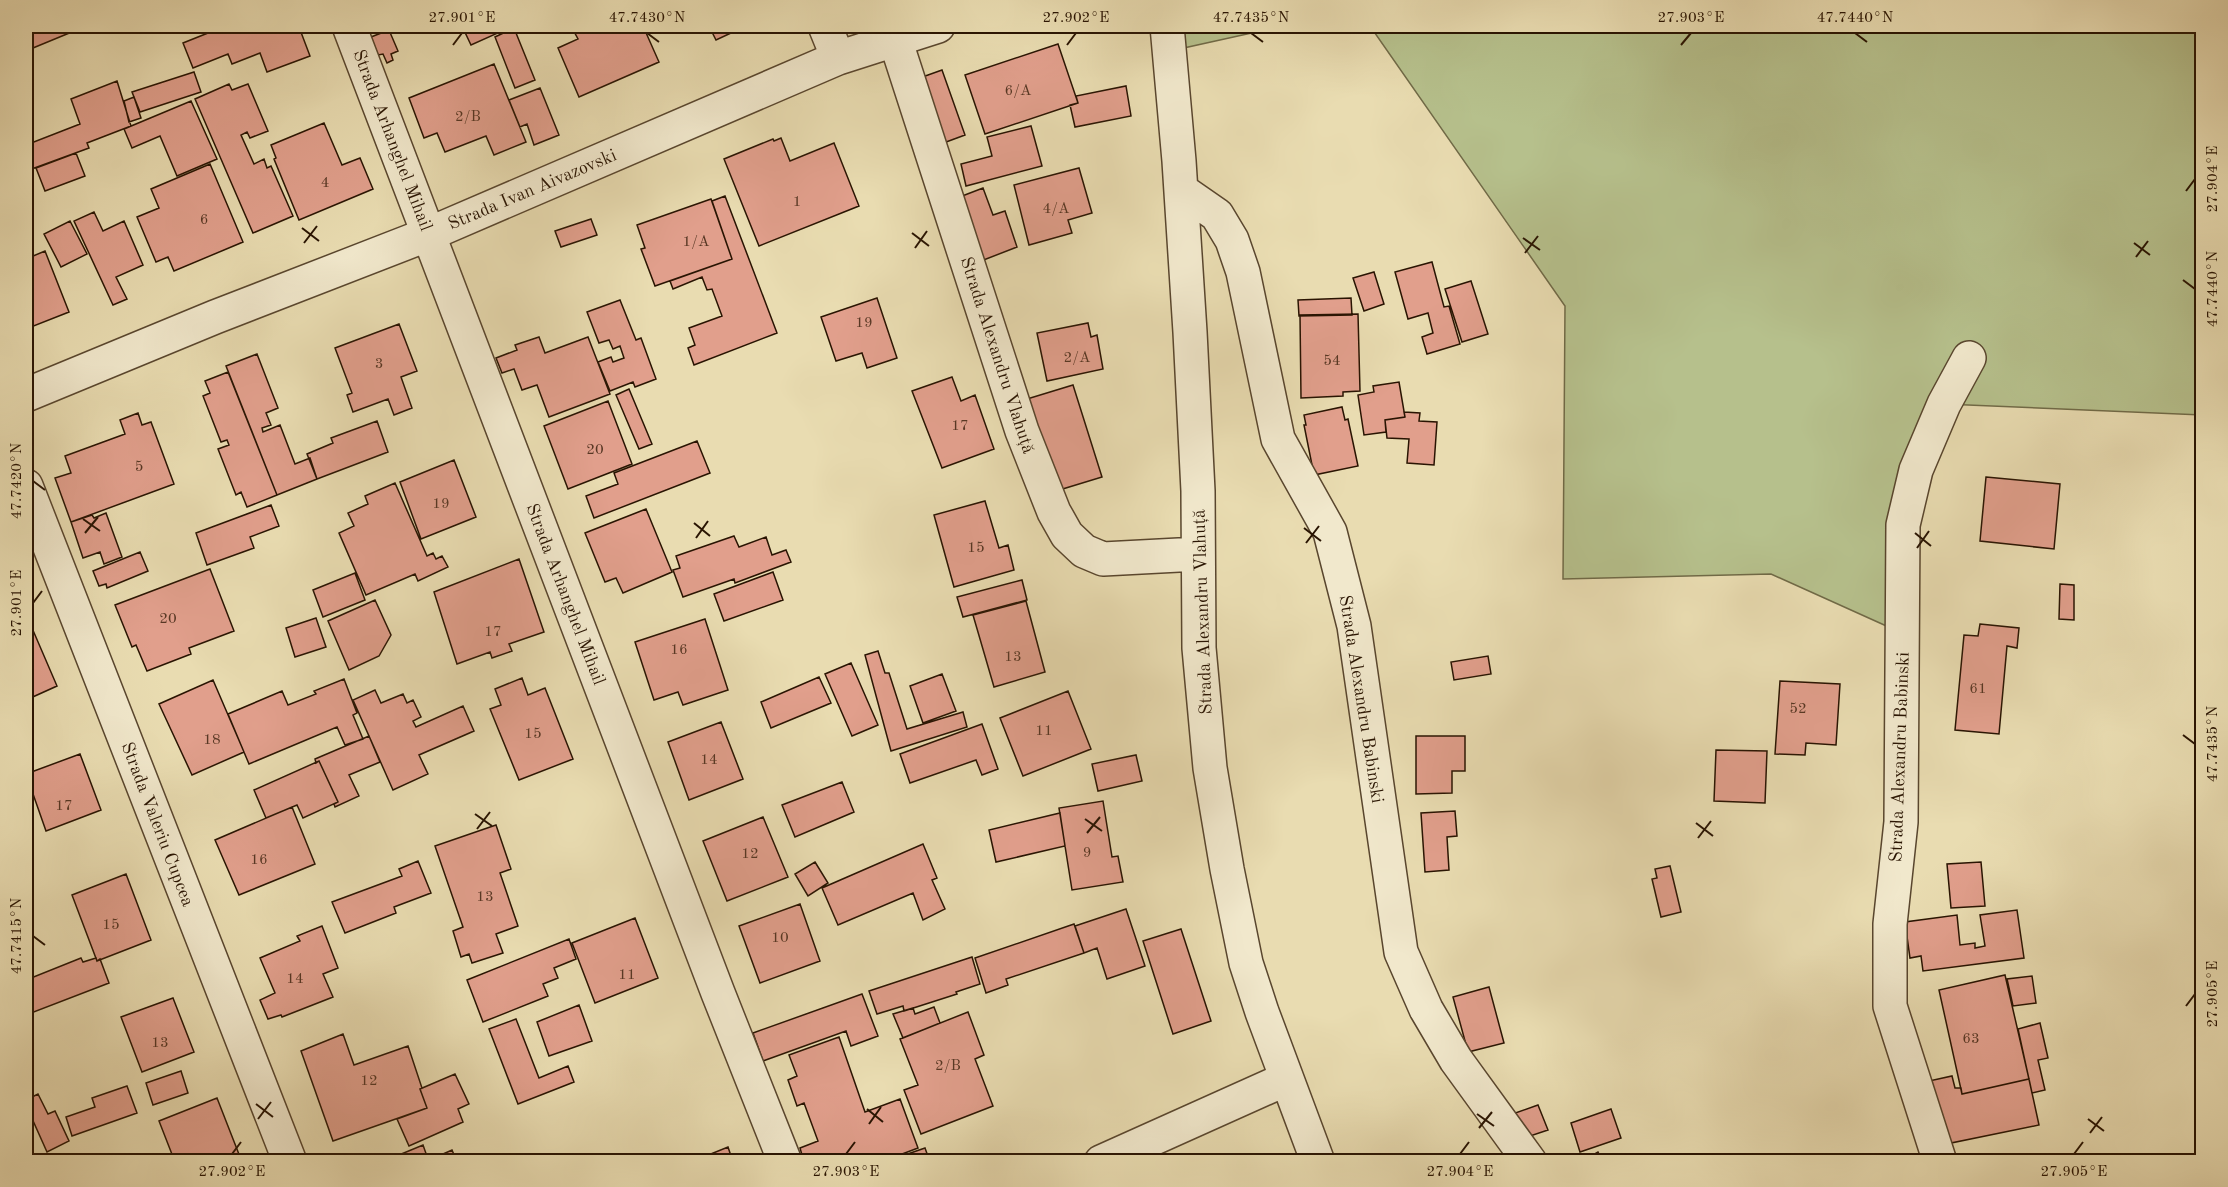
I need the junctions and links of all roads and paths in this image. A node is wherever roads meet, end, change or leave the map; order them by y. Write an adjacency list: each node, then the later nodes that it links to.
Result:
1 (349, 26): 8 (street, Strada Arhanghel Mihail)
2 (825, 26): 6 (street)
3 (938, 26): 5 (street, Strada Ivan Aivazovski)
4 (1167, 26): 7 (street)
5 (895, 39): 6 (street, Strada Ivan Aivazovski); 12 (street, Strada Alexandru Vlahuță)
6 (838, 58): 8 (street, Strada Ivan Aivazovski)
7 (1181, 190): 12 (street, Strada Аlexandru Vlahuță); 18 (street, Strada Alexandru Babinski)
8 (429, 234): 10 (street, Strada Ivan Aivazovski); 15 (street, Strada Arhanghel Mihail)
9 (1969, 358): 19 (street, Strada Alexandru Babinski)
10 (26, 395)
11 (26, 486): 14 (street, Strada Valeriu Cupcea)
12 (1198, 554): 13 (street, Strada Аlexandru Vlahuță)
13 (1286, 1079): 16 (street); 17 (street, Strada Аlexandru Vlahuță)
14 (290, 1161)
15 (785, 1161)
16 (1101, 1161)
17 (1318, 1161)
18 (1530, 1161)
19 (1940, 1161)

